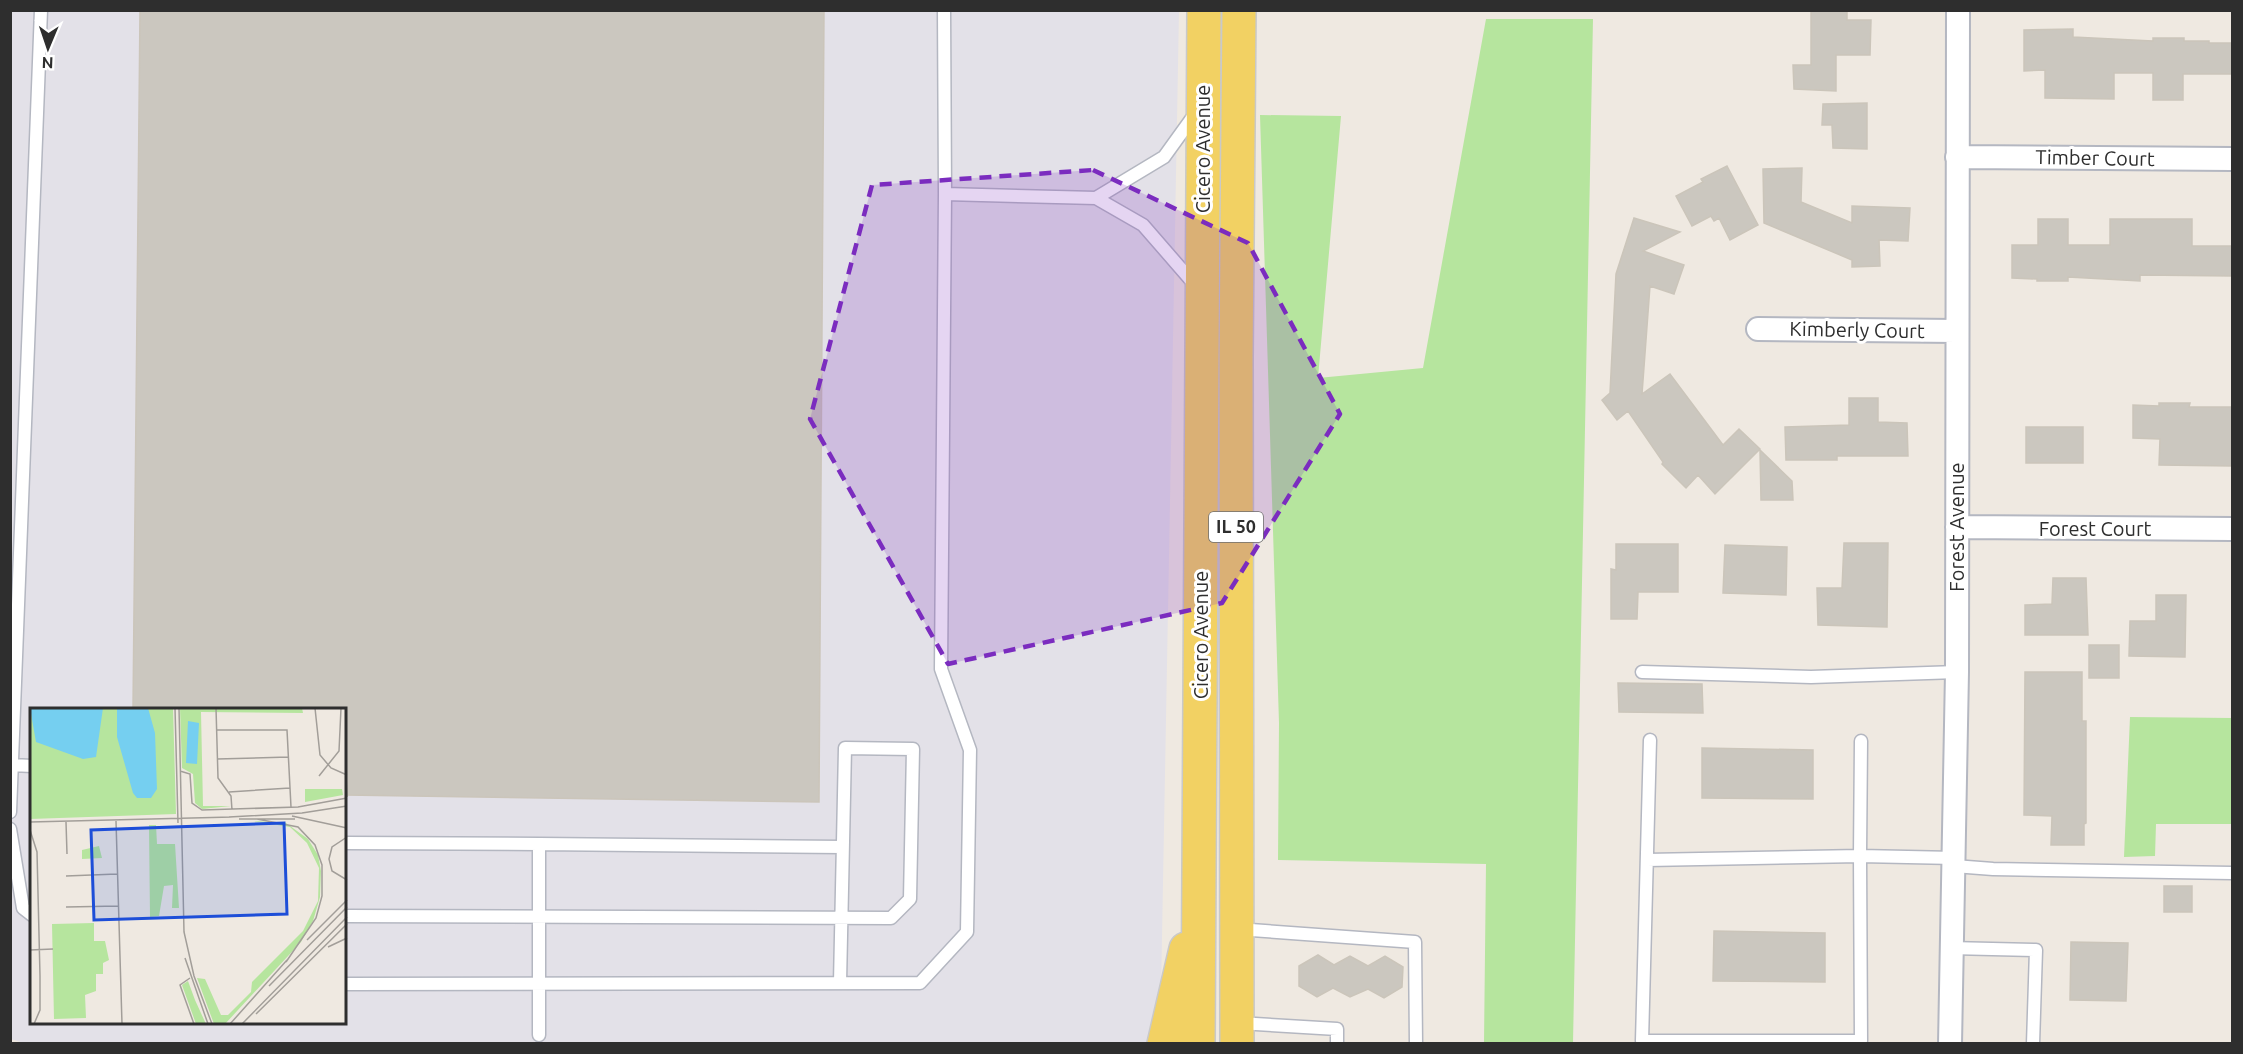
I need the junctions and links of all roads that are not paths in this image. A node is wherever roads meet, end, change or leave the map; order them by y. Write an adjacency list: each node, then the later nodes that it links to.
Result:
1 (41, 10): 20 (lane)
2 (944, 10): 9 (lane)
3 (1203, 10): 6 (main road, Cicero Avenue / IL 50)
4 (1239, 10): 36 (main road, Cicero Avenue / IL 50)
5 (1958, 10): 7 (street, Forest Avenue)
6 (1203, 103): 10 (lane); 11 (main road, Cicero Avenue / IL 50)
7 (1957, 157): 8 (street, Timber Court); 13 (street, Forest Avenue)
8 (2232, 159)
9 (945, 194): 10 (lane); 38 (lane)
10 (1096, 198): 11 (lane)
11 (1202, 293): 31 (main road, Cicero Avenue / IL 50)
12 (1758, 328): 13 (street, Kimberly Court)
13 (1956, 331): 14 (street, Forest Avenue)
14 (1957, 527): 15 (street, Forest Court); 17 (street, Forest Avenue)
15 (2232, 529)
16 (1642, 672): 17 (lane)
17 (1957, 672): 29 (street, Forest Avenue)
18 (1650, 740): 28 (lane)
19 (1861, 741): 27 (lane)
20 (12, 765): 21 (lane); 22 (lane)
21 (30, 766)
22 (10, 812)
23 (10, 829): 32 (lane)
24 (346, 843): 25 (lane)
25 (539, 844): 26 (lane); 34 (lane)
26 (842, 847): 35 (lane); 35 (lane)
27 (1860, 856): 28 (lane); 28 (lane); 29 (lane)
28 (1647, 860)
29 (1954, 862): 30 (lane); 37 (street, Forest Avenue)
30 (2232, 873)
31 (1200, 886): 43 (main road); 44 (main road, Cicero Avenue / IL 50)
32 (30, 914)
33 (346, 915): 34 (lane)
34 (539, 918): 35 (lane); 40 (lane)
35 (840, 918): 38 (lane)
36 (1236, 929): 41 (main road, Cicero Avenue / IL 50); 46 (lane)
37 (1950, 948): 47 (street, Forest Avenue); 48 (lane)
38 (840, 983): 40 (lane)
39 (346, 984): 40 (lane)
40 (539, 984): 42 (lane)
41 (1237, 1033): 45 (lane)
42 (539, 1041)
43 (1164, 1044)
44 (1198, 1044)
45 (1337, 1044)
46 (1416, 1044)
47 (1950, 1044)
48 (2032, 1044)

